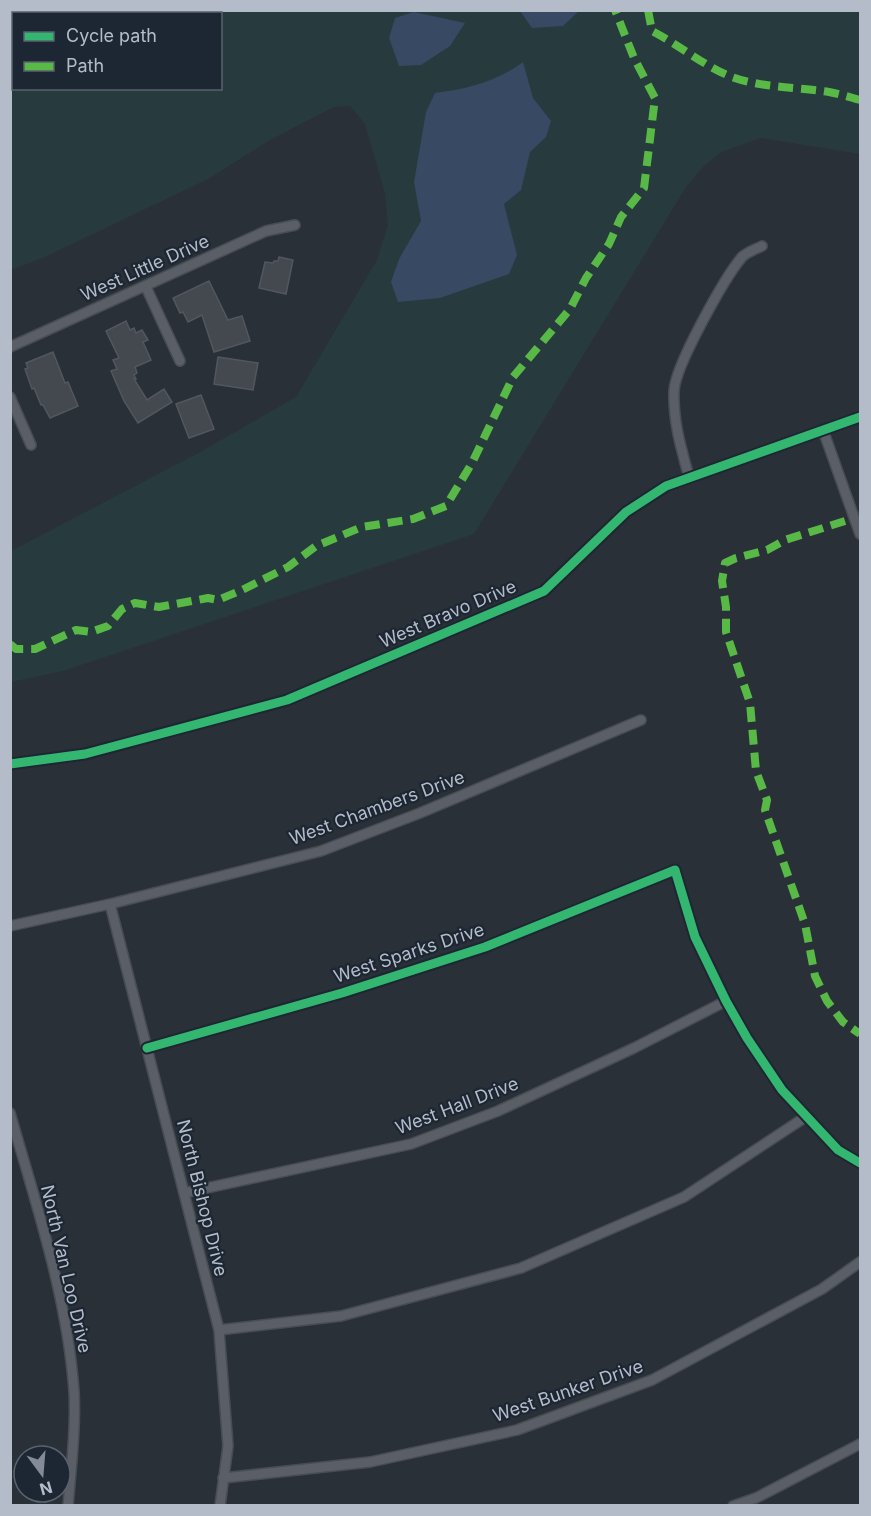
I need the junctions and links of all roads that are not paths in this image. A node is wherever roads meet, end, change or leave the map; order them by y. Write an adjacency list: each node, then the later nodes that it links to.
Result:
1 (295, 225): 3 (street, West Little Drive)
2 (762, 246): 10 (street)
3 (146, 287): 4 (street, West Little Drive); 5 (street)
4 (10, 347)
5 (180, 361)
6 (10, 397): 9 (street)
7 (861, 417): 8 (street, West Bravo Drive)
8 (824, 430): 10 (street, West Bravo Drive); 11 (street)
9 (31, 445)
10 (689, 477): 13 (street, West Bravo Drive)
11 (861, 534)
12 (641, 720): 14 (street, West Chambers Drive)
13 (10, 764)
14 (110, 904): 15 (street, West Chambers Drive); 17 (street, North Bishop Drive)
15 (10, 926)
16 (726, 1001): 17 (street, West Sparks Drive); 19 (street); 21 (street, West Hall Drive)
17 (147, 1048): 21 (street, North Bishop Drive)
18 (10, 1113): 26 (street, North Van Loo Drive)
19 (807, 1116): 20 (street); 23 (street)
20 (861, 1163)
21 (184, 1193): 23 (street, North Bishop Drive)
22 (861, 1262): 25 (street, West Bunker Drive)
23 (219, 1330): 25 (street, North Bishop Drive)
24 (861, 1444): 28 (street)
25 (224, 1478): 27 (street, North Bishop Drive)
26 (68, 1506)
27 (220, 1506)
28 (733, 1506)

